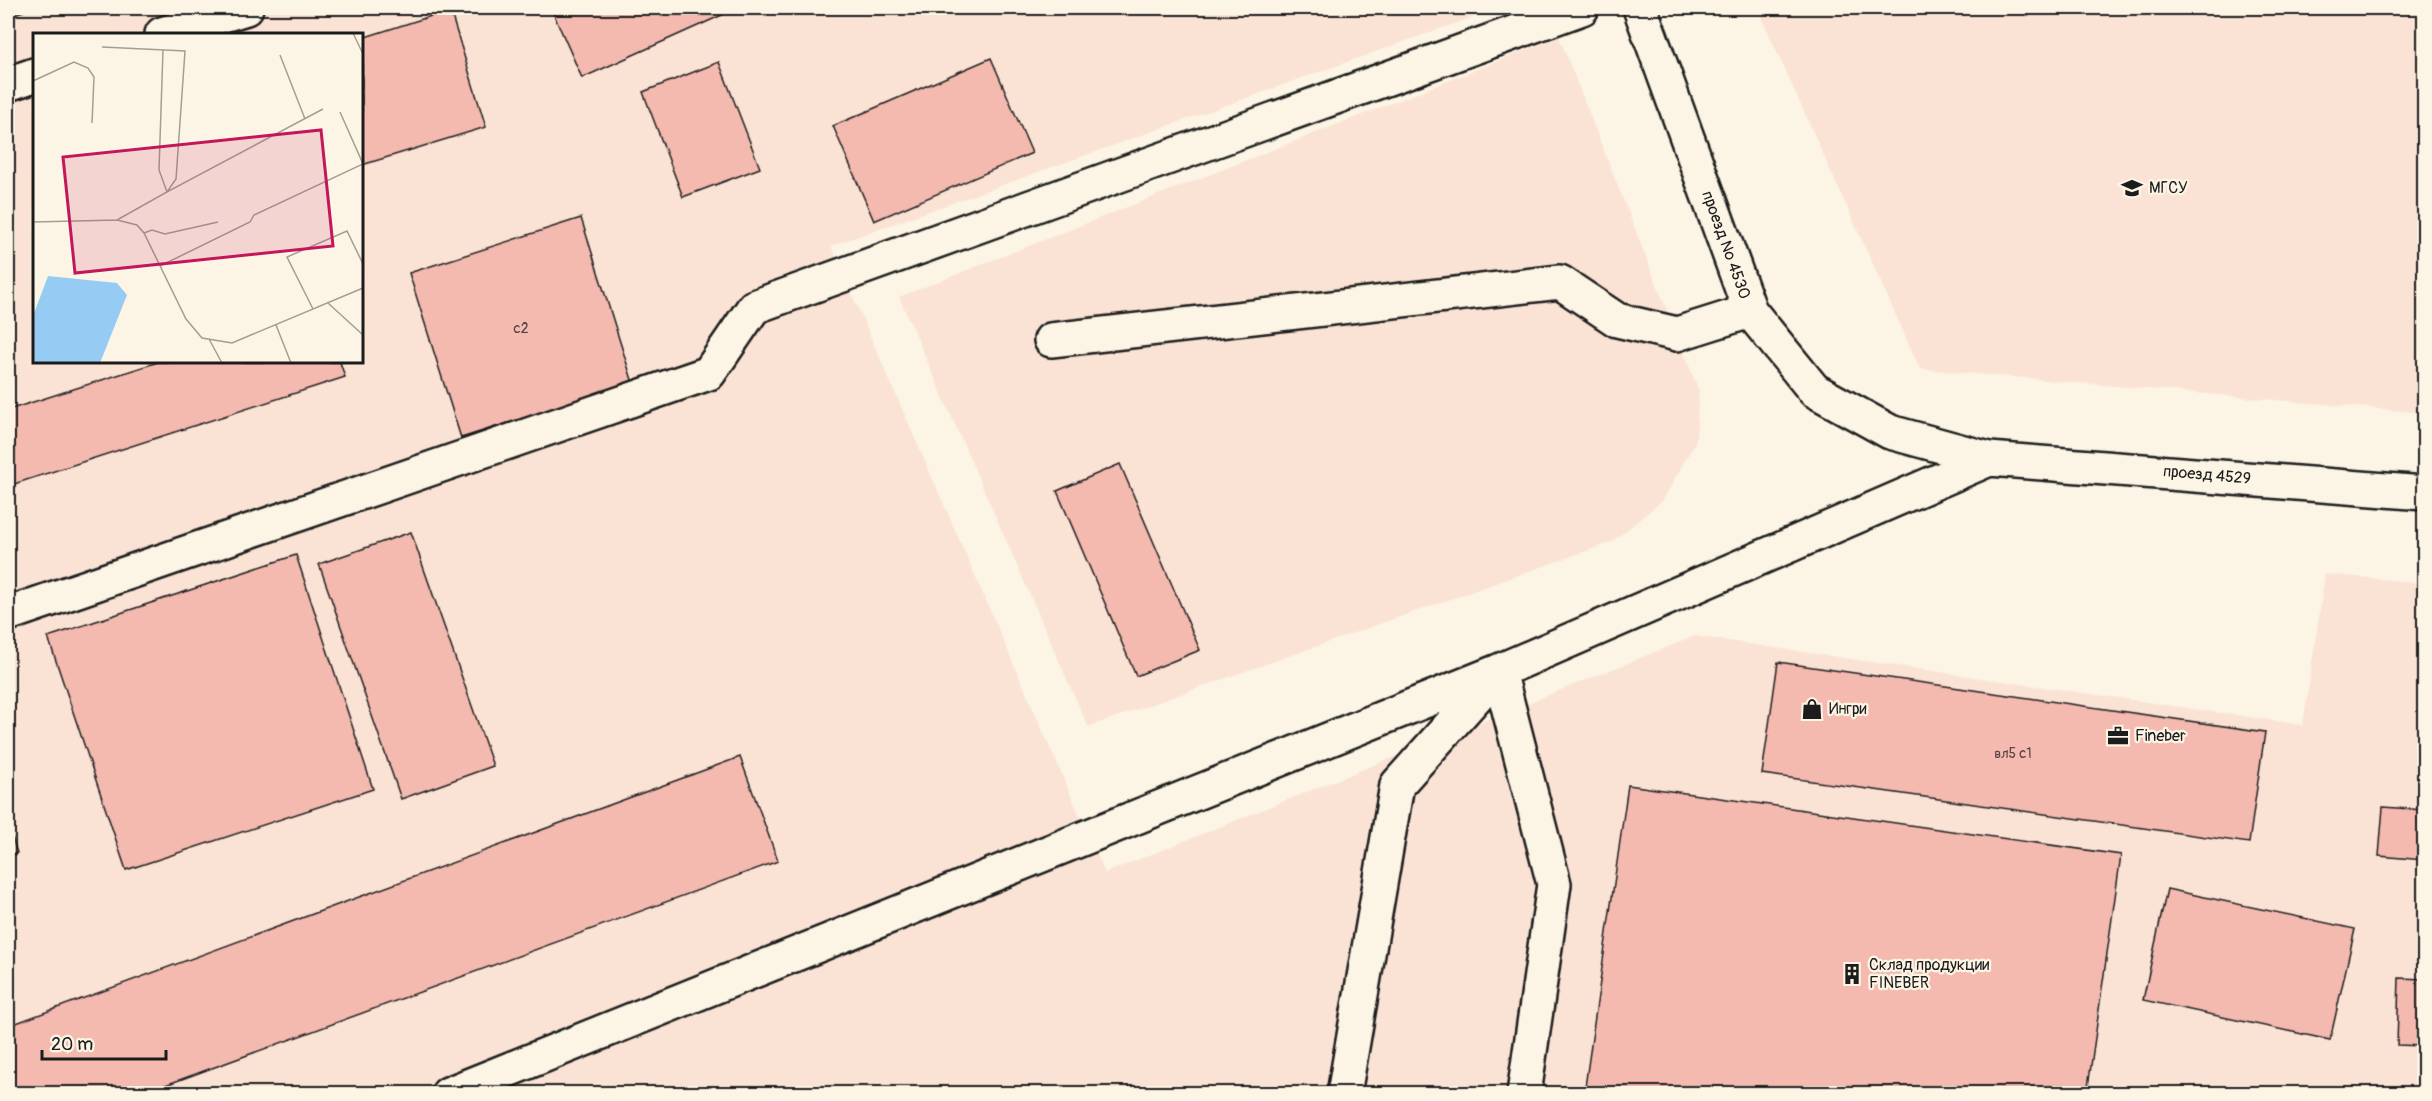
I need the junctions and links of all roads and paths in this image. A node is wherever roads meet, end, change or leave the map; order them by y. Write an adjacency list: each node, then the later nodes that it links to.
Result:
1 (246, 8): 4 (street)
2 (1582, 8): 11 (street)
3 (1640, 8): 7 (street, проезд № 4530)
4 (165, 33)
5 (33, 75): 6 (street)
6 (8, 84)
7 (1750, 311): 8 (street); 9 (street, проезд № 4530)
8 (1051, 340)
9 (1989, 459): 10 (street, проезд 4529); 12 (street)
10 (2424, 493)
11 (8, 614)
12 (1499, 671): 13 (street); 14 (street); 15 (street)
13 (448, 1094)
14 (1344, 1094)
15 (1524, 1094)

